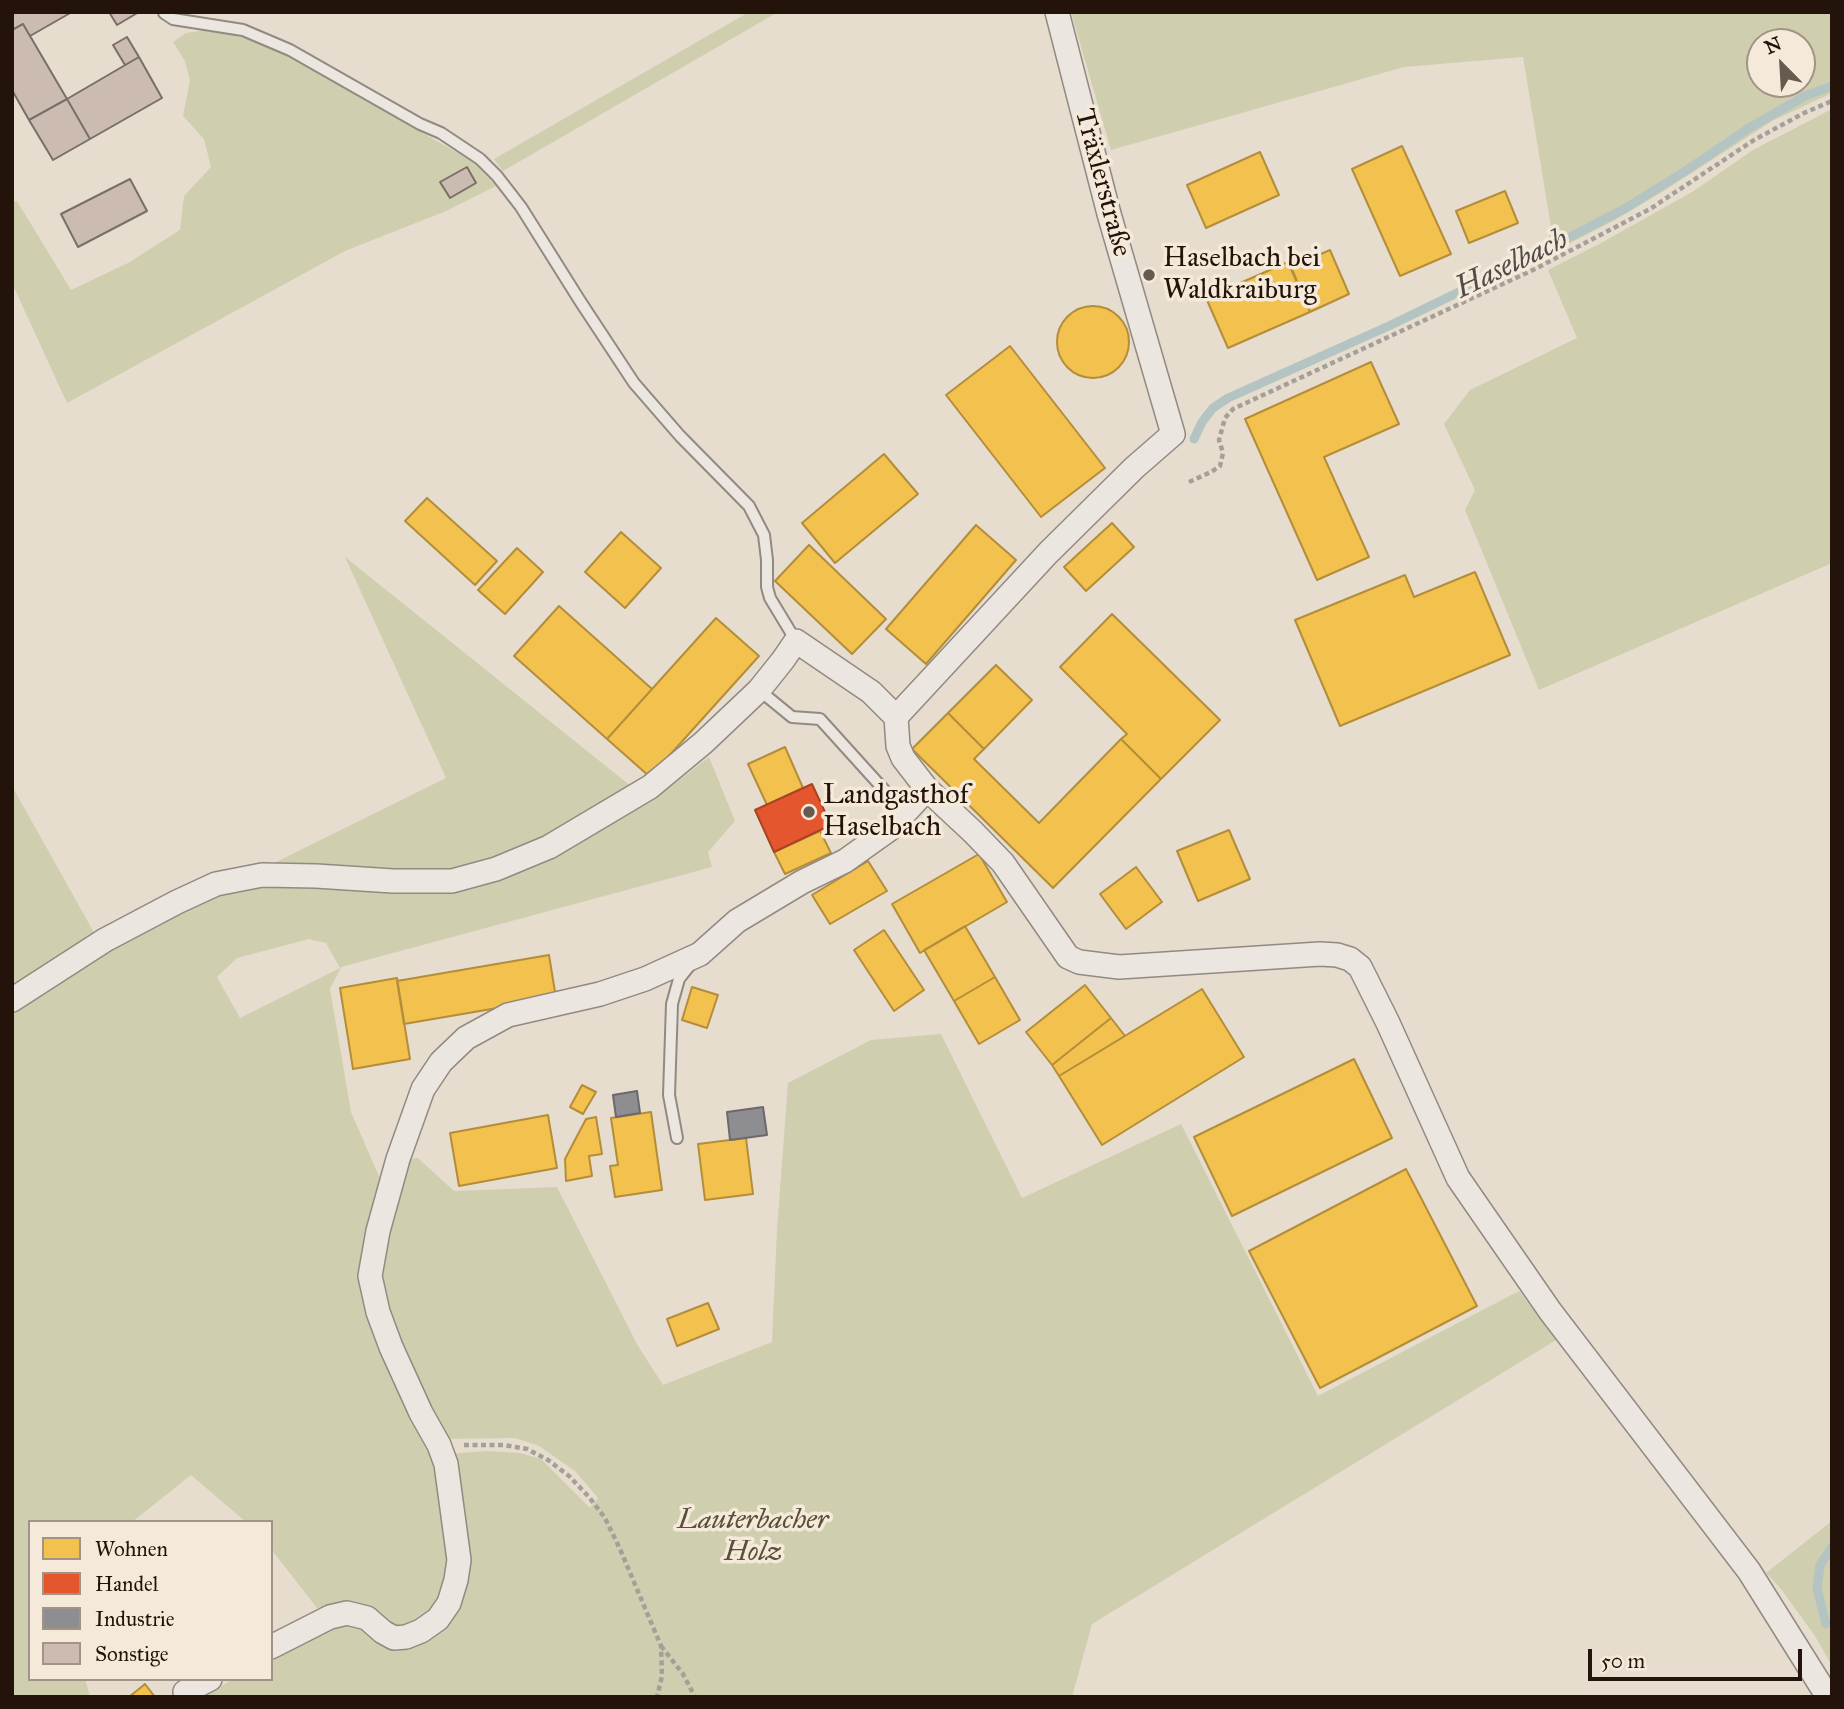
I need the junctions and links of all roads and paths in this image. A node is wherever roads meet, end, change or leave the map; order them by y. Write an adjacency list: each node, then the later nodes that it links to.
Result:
1 (1057, 12): 7 (street, Träxlerstraße)
2 (164, 13): 5 (lane)
3 (1832, 101): 4 (path)
4 (1189, 482)
5 (796, 641): 6 (street); 7 (street)
6 (759, 690): 9 (lane); 11 (street)
7 (896, 716): 8 (street)
8 (927, 789): 9 (street); 20 (street)
9 (905, 813): 10 (street)
10 (699, 954): 12 (lane); 13 (street)
11 (12, 1000)
12 (677, 1138)
13 (439, 1445): 14 (street); 15 (path)
14 (273, 1646)
15 (661, 1646): 18 (path); 19 (path)
16 (206, 1681): 17 (street)
17 (185, 1692)
18 (657, 1697)
19 (695, 1697)
20 (1828, 1697)

